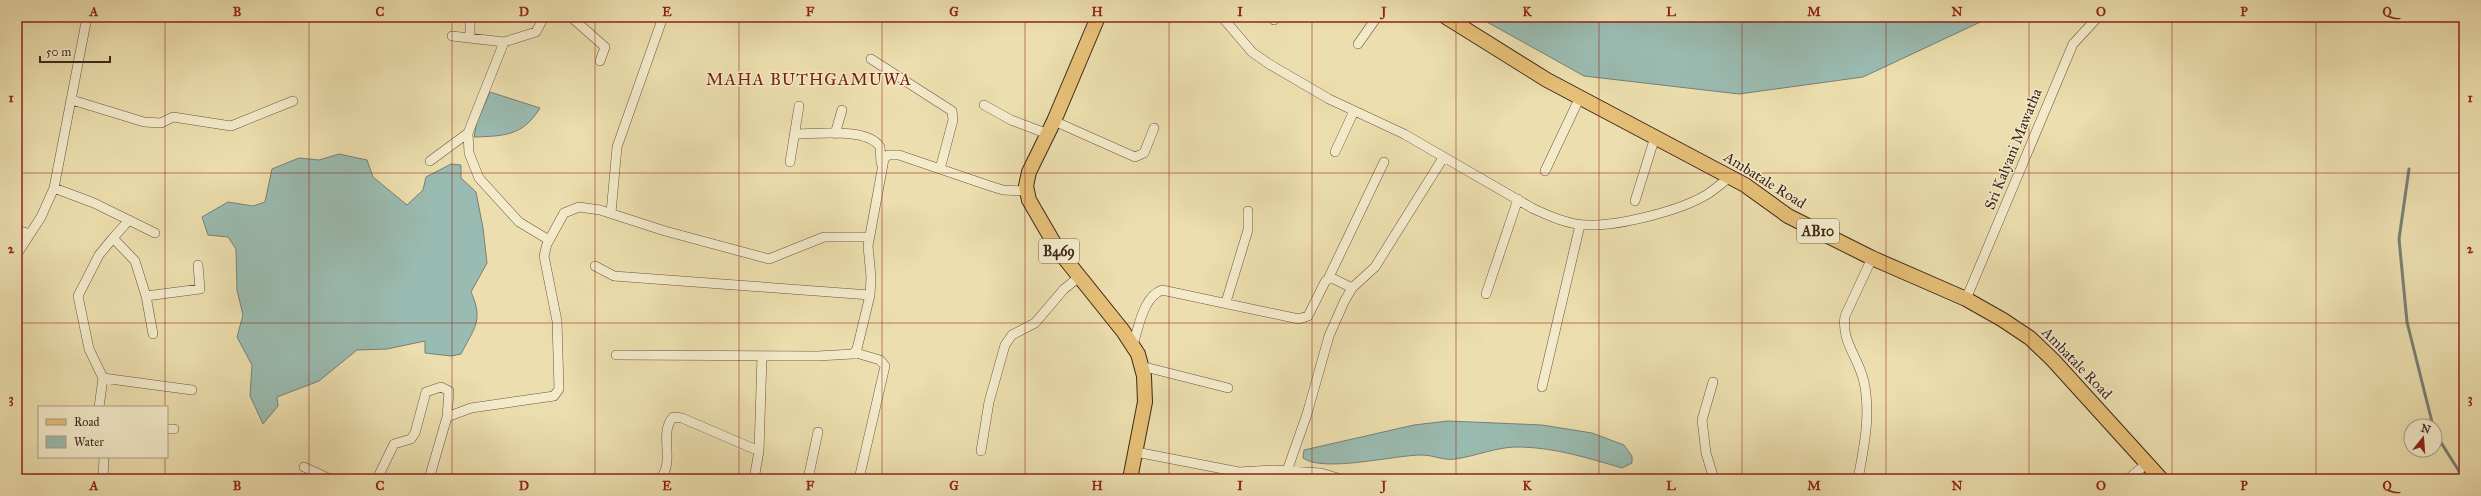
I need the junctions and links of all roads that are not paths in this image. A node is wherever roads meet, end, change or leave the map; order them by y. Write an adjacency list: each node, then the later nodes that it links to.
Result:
1 (87, 17): 18 (street)
2 (470, 17): 12 (street)
3 (544, 17): 13 (street)
4 (571, 17): 16 (street)
5 (663, 17): 45 (street)
6 (1098, 17): 24 (main road)
7 (1222, 17): 23 (street)
8 (1377, 17): 14 (street)
9 (1446, 17): 17 (main road, Ambatale Road / AB10)
10 (2098, 17): 64 (street, Sri Kalyani Mawatha)
11 (452, 36): 12 (street)
12 (470, 38): 13 (street)
13 (504, 42): 26 (street)
14 (1358, 44)
15 (871, 59): 37 (street)
16 (600, 61)
17 (1580, 98): 30 (main road, Ambatale Road / AB10); 38 (street)
18 (72, 100): 19 (street); 40 (street)
19 (293, 101)
20 (984, 105): 29 (street)
21 (799, 106): 27 (street)
22 (842, 110): 28 (street)
23 (1354, 111): 31 (street); 32 (street)
24 (1054, 121): 25 (street); 29 (main road)
25 (1154, 128)
26 (468, 133): 33 (street); 53 (street)
27 (794, 134): 28 (street); 34 (street)
28 (835, 134): 36 (street)
29 (1048, 134): 41 (main road)
30 (1655, 137): 39 (main road, Ambatale Road / AB10); 43 (street)
31 (1335, 152)
32 (1443, 158): 42 (street); 60 (street)
33 (430, 161)
34 (790, 162)
35 (1384, 162): 59 (street)
36 (881, 165): 37 (street); 51 (street)
37 (940, 169): 41 (street)
38 (1545, 171)
39 (1730, 177): 47 (street); 55 (main road, Ambatale Road / AB10)
40 (54, 188): 46 (street); 50 (street)
41 (1026, 191): 58 (main road, B469)
42 (1518, 200): 47 (street); 61 (street)
43 (1635, 201)
44 (1248, 211): 65 (street)
45 (611, 213): 51 (street); 53 (street)
46 (129, 220): 49 (street); 52 (street)
47 (1580, 224): 74 (street)
48 (17, 230): 50 (street)
49 (155, 233)
50 (30, 234): 54 (street)
51 (870, 237): 62 (street)
52 (113, 238): 63 (street); 72 (street)
53 (549, 240): 78 (street)
54 (17, 254)
55 (1872, 258): 64 (main road, Ambatale Road / AB10); 98 (street)
56 (198, 265): 63 (street)
57 (595, 266): 62 (street)
58 (1079, 277): 67 (main road, B469); 81 (street)
59 (1328, 279): 60 (street); 65 (street)
60 (1352, 288): 86 (street)
61 (1486, 294)
62 (870, 295): 68 (street)
63 (146, 296): 66 (street)
64 (1966, 299): 84 (main road, Ambatale Road / AB10)
65 (1226, 302): 67 (street)
66 (153, 334)
67 (1133, 344): 71 (main road, B469)
68 (856, 353): 70 (street); 94 (street)
69 (616, 355): 70 (street)
70 (762, 356): 80 (street)
71 (1141, 366): 75 (street); 82 (main road, B469)
72 (103, 378): 76 (street); 77 (street)
73 (1713, 382): 97 (street)
74 (1542, 387)
75 (1228, 388)
76 (192, 390)
77 (99, 406)
78 (447, 418): 89 (street); 90 (street)
79 (818, 432): 93 (street)
80 (759, 451): 91 (street); 92 (street)
81 (981, 451)
82 (1136, 452): 86 (street); 95 (main road, B469)
83 (104, 458): 87 (street)
84 (2146, 464): 99 (street); 100 (main road, Ambatale Road / AB10)
85 (304, 467): 88 (street)
86 (1287, 471): 96 (street)
87 (103, 479)
88 (330, 479)
89 (377, 479)
90 (429, 479)
91 (660, 479)
92 (754, 479)
93 (808, 479)
94 (859, 479)
95 (1130, 479)
96 (1341, 479)
97 (1714, 479)
98 (1858, 479)
99 (2128, 479)
100 (2161, 479)

